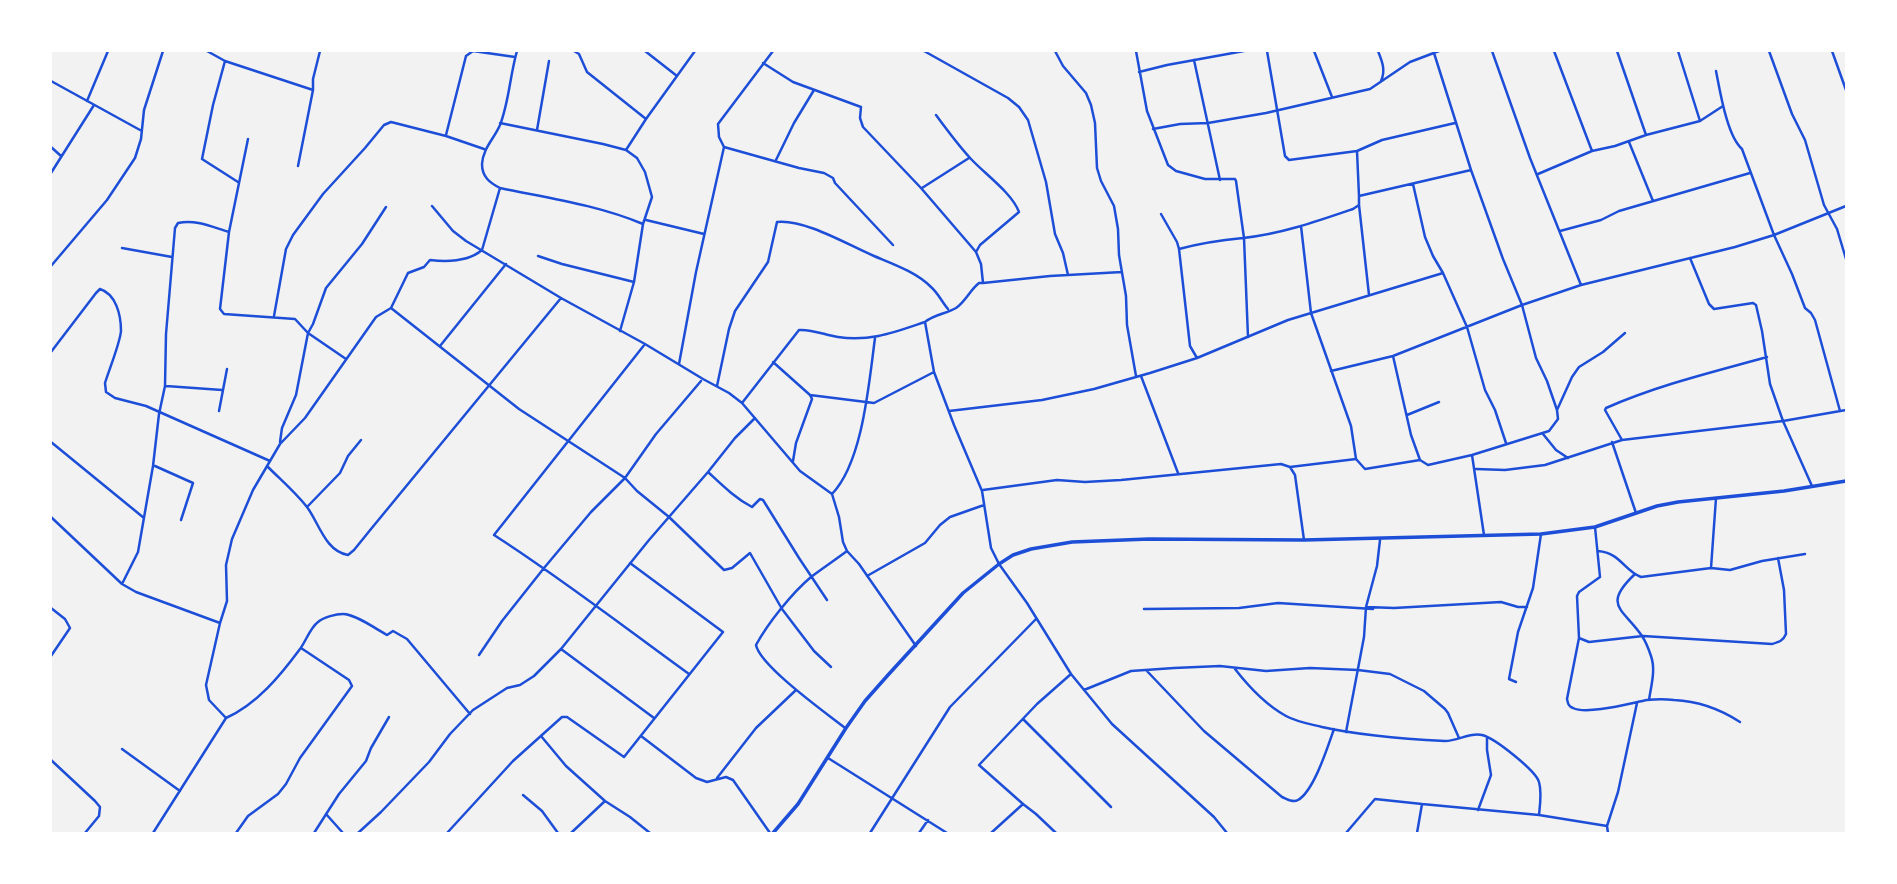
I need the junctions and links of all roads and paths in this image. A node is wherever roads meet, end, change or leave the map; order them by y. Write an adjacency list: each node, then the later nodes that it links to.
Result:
1 (108, 51): 39 (street)
2 (163, 51): 50 (street)
3 (207, 51): 27 (street)
4 (320, 51): 35 (street)
5 (517, 51): 25 (street)
6 (574, 51): 44 (street)
7 (645, 51): 32 (street)
8 (695, 51): 32 (street)
9 (773, 51): 29 (street)
10 (924, 51): 103 (street)
11 (1056, 51): 101 (street)
12 (1136, 51): 31 (street)
13 (1244, 51): 26 (street)
14 (1267, 51): 42 (street)
15 (1314, 51): 38 (street)
16 (1378, 51): 34 (street)
17 (1439, 51): 24 (street)
18 (1492, 51): 69 (street)
19 (1554, 51): 61 (street)
20 (1617, 51): 52 (street)
21 (1678, 51): 45 (street)
22 (1769, 51): 81 (street)
23 (1832, 51): 37 (street)
24 (1434, 52): 34 (street); 48 (street)
25 (515, 57): 46 (street); 53 (street)
26 (1194, 60): 31 (street); 47 (street)
27 (225, 61): 35 (street); 71 (street)
28 (549, 61): 51 (street)
29 (763, 64): 36 (street); 56 (street)
30 (1716, 71): 41 (street)
31 (1139, 72): 49 (street)
32 (677, 76): 44 (street)
33 (51, 81): 39 (street)
34 (1380, 84): 38 (street)
35 (313, 90): 65 (street)
36 (814, 90): 64 (street); 74 (street)
37 (1846, 90)
38 (1332, 97): 42 (street)
39 (88, 101): 40 (street)
40 (94, 105): 50 (street); 62 (street)
41 (1723, 106): 45 (street); 68 (street)
42 (1278, 109): 47 (street); 60 (street)
43 (936, 115): 63 (street)
44 (646, 119): 59 (street)
45 (1700, 121): 52 (street)
46 (500, 123): 51 (street); 58 (street)
47 (1208, 123): 49 (street); 70 (street)
48 (1455, 123): 60 (street); 66 (street)
49 (1153, 129): 70 (street)
50 (140, 130): 100 (street)
51 (537, 131): 59 (street)
52 (1646, 135): 55 (street)
53 (446, 136): 58 (street); 113 (street)
54 (248, 139): 71 (street)
55 (1629, 142): 61 (street); 76 (street)
56 (724, 146): 64 (street); 87 (street)
57 (51, 147): 62 (street)
58 (484, 149): 73 (street)
59 (626, 150): 83 (street)
60 (1357, 151): 75 (street)
61 (1592, 151): 69 (street)
62 (61, 156): 67 (street)
63 (969, 158): 74 (street); 94 (street)
64 (776, 160): 90 (street)
65 (298, 166)
66 (1471, 170): 72 (street); 109 (street)
67 (51, 173)
68 (1750, 173): 76 (street); 88 (street)
69 (1538, 174): 85 (street)
70 (1220, 180): 89 (street)
71 (238, 182): 86 (street)
72 (1413, 184): 75 (street); 102 (street)
73 (500, 188): 83 (street); 93 (street)
74 (921, 188): 94 (street)
75 (1359, 196): 77 (street)
76 (1653, 201): 85 (street)
77 (1359, 205): 84 (street); 107 (street)
78 (432, 206): 93 (street)
79 (1846, 206): 81 (street)
80 (386, 207): 117 (street)
81 (1828, 213): 88 (street); 98 (street)
82 (1161, 214): 92 (street)
83 (644, 222): 87 (street); 104 (street)
84 (1301, 226): 89 (street); 112 (street)
85 (1560, 231): 106 (street)
86 (229, 232): 96 (street); 113 (street)
87 (704, 234): 129 (street)
88 (1773, 234): 97 (street); 148 (street)
89 (1244, 238): 92 (street); 119 (street)
90 (893, 245)
91 (122, 248): 96 (street)
92 (1179, 249): 125 (street)
93 (482, 250): 99 (street); 110 (street)
94 (976, 253): 105 (street)
95 (538, 256): 104 (street)
96 (172, 257): 137 (street)
97 (1689, 257): 106 (street); 126 (street)
98 (1846, 259)
99 (506, 264): 108 (street); 122 (street)
100 (51, 266)
101 (1122, 272): 103 (street); 134 (street)
102 (1443, 272): 107 (street); 115 (street)
103 (1068, 275): 105 (street)
104 (634, 282): 116 (street)
105 (983, 283): 111 (street)
106 (1581, 285): 109 (street)
107 (1370, 295): 112 (street)
108 (561, 298): 116 (street); 136 (street)
109 (1522, 305): 115 (street); 144 (street)
110 (391, 308): 122 (street); 127 (street)
111 (949, 310): 114 (street); 138 (street)
112 (1311, 313): 119 (street); 131 (street)
113 (274, 316): 117 (street)
114 (925, 322): 120 (street); 132 (street)
115 (1467, 327): 124 (street); 160 (street)
116 (620, 331): 121 (street)
117 (308, 333): 127 (street); 159 (street)
118 (1625, 333): 144 (street)
119 (1248, 337): 125 (street)
120 (875, 338): 128 (street); 141 (street)
121 (645, 344): 129 (street); 156 (street)
122 (439, 347): 136 (street)
123 (51, 352): 149 (street)
124 (1393, 356): 131 (street); 150 (street)
125 (1197, 358): 133 (street)
126 (1767, 358): 152 (street); 155 (street)
127 (347, 359): 159 (street)
128 (773, 362): 140 (street); 143 (street)
129 (679, 364): 135 (street)
130 (227, 369): 139 (street)
131 (1331, 370): 163 (street)
132 (934, 372): 141 (street); 147 (street)
133 (1141, 376): 134 (street); 172 (street)
134 (1136, 377): 147 (street)
135 (702, 379): 138 (street); 173 (street)
136 (488, 385): 156 (street); 180 (street)
137 (165, 386): 139 (street); 149 (street)
138 (717, 386): 143 (street)
139 (222, 390): 146 (street)
140 (810, 395): 141 (street); 166 (street)
141 (866, 402): 177 (street)
142 (1439, 402): 150 (street)
143 (742, 403): 151 (street)
144 (1557, 410): 153 (street)
145 (1846, 410): 148 (street)
146 (219, 411)
147 (949, 411): 176 (street)
148 (1840, 411): 152 (street)
149 (159, 414): 165 (street); 167 (street)
150 (1408, 415): 164 (street)
151 (755, 418): 166 (street); 171 (street)
152 (1783, 421): 155 (street); 175 (street)
153 (1542, 433): 160 (street); 162 (street)
154 (361, 440): 180 (street)
155 (1622, 440): 158 (street)
156 (569, 441): 173 (street); 197 (street)
157 (51, 442): 184 (street)
158 (1612, 442): 162 (street); 181 (street)
159 (280, 444): 165 (street)
160 (1506, 444): 161 (street)
161 (1472, 455): 164 (street); 170 (street)
162 (1568, 458): 170 (street)
163 (1356, 459): 164 (street); 169 (street)
164 (1420, 460)
165 (270, 461): 168 (street)
166 (792, 463): 177 (street)
167 (153, 466): 184 (street); 185 (street)
168 (267, 466): 180 (street); 212 (street)
169 (1290, 467): 172 (street); 190 (street)
170 (1476, 469): 188 (street)
171 (708, 472): 183 (street); 201 (street)
172 (1178, 474): 176 (street)
173 (625, 478): 183 (street); 197 (street)
174 (1846, 481): 175 (street)
175 (1812, 486): 178 (street)
176 (982, 491): 179 (street)
177 (832, 494): 191 (street)
178 (1716, 498): 181 (street); 198 (street)
179 (984, 505): 196 (street); 200 (street)
180 (307, 507)
181 (1636, 513): 186 (street)
182 (51, 517): 202 (street)
183 (669, 517): 195 (street); 208 (street)
184 (144, 518): 202 (street)
185 (181, 520)
186 (1595, 527): 187 (street); 192 (street)
187 (1541, 534): 188 (street); 205 (street)
188 (1484, 536): 189 (street)
189 (1380, 539): 190 (street); 207 (street)
190 (1304, 540): 196 (street)
191 (847, 551): 200 (street); 201 (street)
192 (1598, 551): 199 (street); 214 (street)
193 (1805, 554): 194 (street)
194 (1778, 558): 198 (street); 213 (street)
195 (630, 563): 204 (street); 224 (street)
196 (999, 564): 211 (street); 215 (street)
197 (544, 568): 204 (street); 218 (street)
198 (1711, 568): 199 (street)
199 (1635, 574): 213 (street)
200 (867, 576): 215 (street)
201 (811, 577): 203 (street); 208 (street)
202 (122, 584): 212 (street)
203 (827, 600)
204 (595, 607): 217 (street); 224 (street)
205 (1527, 607): 207 (street); 226 (street)
206 (51, 608): 219 (street)
207 (1366, 608): 209 (street); 210 (street); 223 (street)
208 (782, 609): 220 (street); 227 (street)
209 (1144, 609)
210 (1373, 609)
211 (1036, 619): 225 (street); 250 (street)
212 (219, 624): 233 (street)
213 (1643, 636): 214 (street); 229 (street)
214 (1579, 638): 230 (street)
215 (916, 646): 237 (street)
216 (300, 649): 231 (street); 233 (street); 262 (street)
217 (561, 649): 231 (street); 234 (street)
218 (479, 655)
219 (51, 656)
220 (831, 667)
221 (1235, 668): 222 (street); 223 (street); 238 (street)
222 (1146, 670): 228 (street); 238 (street)
223 (1358, 670): 239 (street); 243 (street)
224 (689, 674): 234 (street)
225 (1071, 674): 228 (street); 235 (street)
226 (1516, 682)
227 (796, 690): 237 (street); 247 (street)
228 (1084, 690): 276 (street)
229 (1649, 700): 230 (street); 236 (street)
230 (1637, 703): 259 (street)
231 (470, 714): 265 (street)
232 (390, 717): 256 (street)
233 (226, 718): 248 (street)
234 (654, 718): 241 (street)
235 (1023, 719): 252 (street); 254 (street)
236 (1740, 722)
237 (846, 728): 245 (street)
238 (1334, 729): 239 (street)
239 (1346, 732): 243 (street)
240 (541, 736): 241 (street); 251 (street); 266 (street)
241 (641, 736): 247 (street)
242 (1487, 737): 243 (street); 255 (street); 257 (street)
243 (1459, 738)
244 (122, 749): 248 (street)
245 (828, 758): 250 (street); 270 (street)
246 (51, 760): 260 (street)
247 (718, 778): 270 (street)
248 (180, 791): 261 (street)
249 (523, 795): 267 (street)
250 (892, 798): 258 (street); 271 (street)
251 (605, 801): 268 (street); 269 (street)
252 (1023, 804): 274 (street); 275 (street)
253 (1422, 804): 255 (street); 277 (street); 278 (street)
254 (1111, 807)
255 (1478, 810): 257 (street)
256 (326, 814): 263 (street); 264 (street)
257 (1539, 815): 259 (street)
258 (928, 820): 272 (street); 273 (street)
259 (1607, 826): 279 (street)
260 (85, 833)
261 (153, 833)
262 (236, 833)
263 (314, 833)
264 (343, 833)
265 (358, 833)
266 (447, 833)
267 (558, 833)
268 (571, 833)
269 (650, 833)
270 (772, 833)
271 (870, 833)
272 (919, 833)
273 (947, 833)
274 (991, 833)
275 (1056, 833)
276 (1227, 833)
277 (1346, 833)
278 (1417, 833)
279 (1608, 833)

